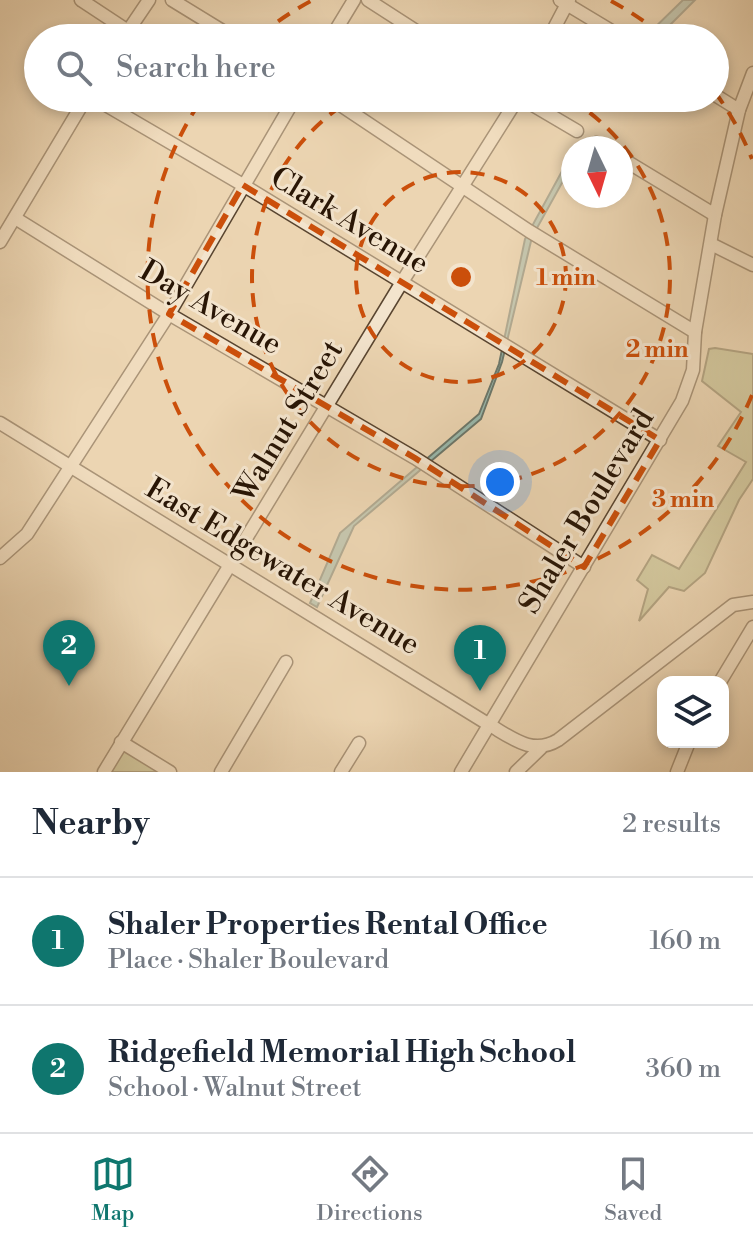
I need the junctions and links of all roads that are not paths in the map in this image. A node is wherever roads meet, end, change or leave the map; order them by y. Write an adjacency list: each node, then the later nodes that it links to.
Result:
1 (81, 0): 7 (street)
2 (149, 0): 8 (street)
3 (172, 0): 9 (street)
4 (354, 0): 10 (street)
5 (368, 0): 11 (street)
6 (565, 1): 12 (street); 13 (street)
7 (111, 24)
8 (133, 24)
9 (211, 24)
10 (339, 24)
11 (405, 24)
12 (555, 24)
13 (601, 24)
14 (753, 73): 16 (street, Shaler Boulevard)
15 (729, 104): 16 (street)
16 (739, 110): 27 (street, Shaler Boulevard)
17 (78, 112): 28 (street)
18 (118, 112): 25 (street, Clark Avenue)
19 (287, 112): 25 (street)
20 (352, 112): 26 (street)
21 (511, 112): 26 (street, Walnut Street)
22 (544, 112): 23 (street)
23 (577, 131)
24 (633, 165): 27 (street)
25 (243, 185): 32 (street, Clark Avenue); 33 (street)
26 (464, 185): 32 (street, Walnut Street); 34 (street)
27 (715, 215): 30 (street, Shaler Boulevard)
28 (15, 218): 29 (street); 33 (street, Day Avenue)
29 (0, 242)
30 (711, 244): 31 (street); 34 (street, Shaler Boulevard)
31 (753, 265)
32 (402, 282): 35 (street, Walnut Street); 37 (street, Clark Avenue)
33 (169, 314): 35 (street, Day Avenue); 38 (street)
34 (695, 332): 37 (street, Shaler Boulevard)
35 (328, 405): 40 (street, Walnut Street); 41 (street, Day Avenue)
36 (0, 423): 38 (street, East Edgewater Avenue)
37 (660, 440): 41 (street, Shaler Boulevard)
38 (69, 466): 39 (street); 40 (street, East Edgewater Avenue)
39 (0, 558)
40 (231, 566): 46 (street, East Edgewater Avenue); 47 (street, Walnut Street)
41 (584, 567): 46 (street, Shaler Boulevard)
42 (753, 602): 49 (street)
43 (753, 627): 45 (street)
44 (286, 662): 53 (street)
45 (724, 676)
46 (488, 724): 49 (street, East Edgewater Avenue); 55 (street, Shaler Boulevard)
47 (121, 742): 51 (street, Walnut Street); 52 (street)
48 (359, 743): 54 (street)
49 (541, 748): 56 (street)
50 (687, 748): 57 (street)
51 (104, 772)
52 (170, 772)
53 (221, 772)
54 (341, 772)
55 (461, 772)
56 (516, 772)
57 (677, 772)

